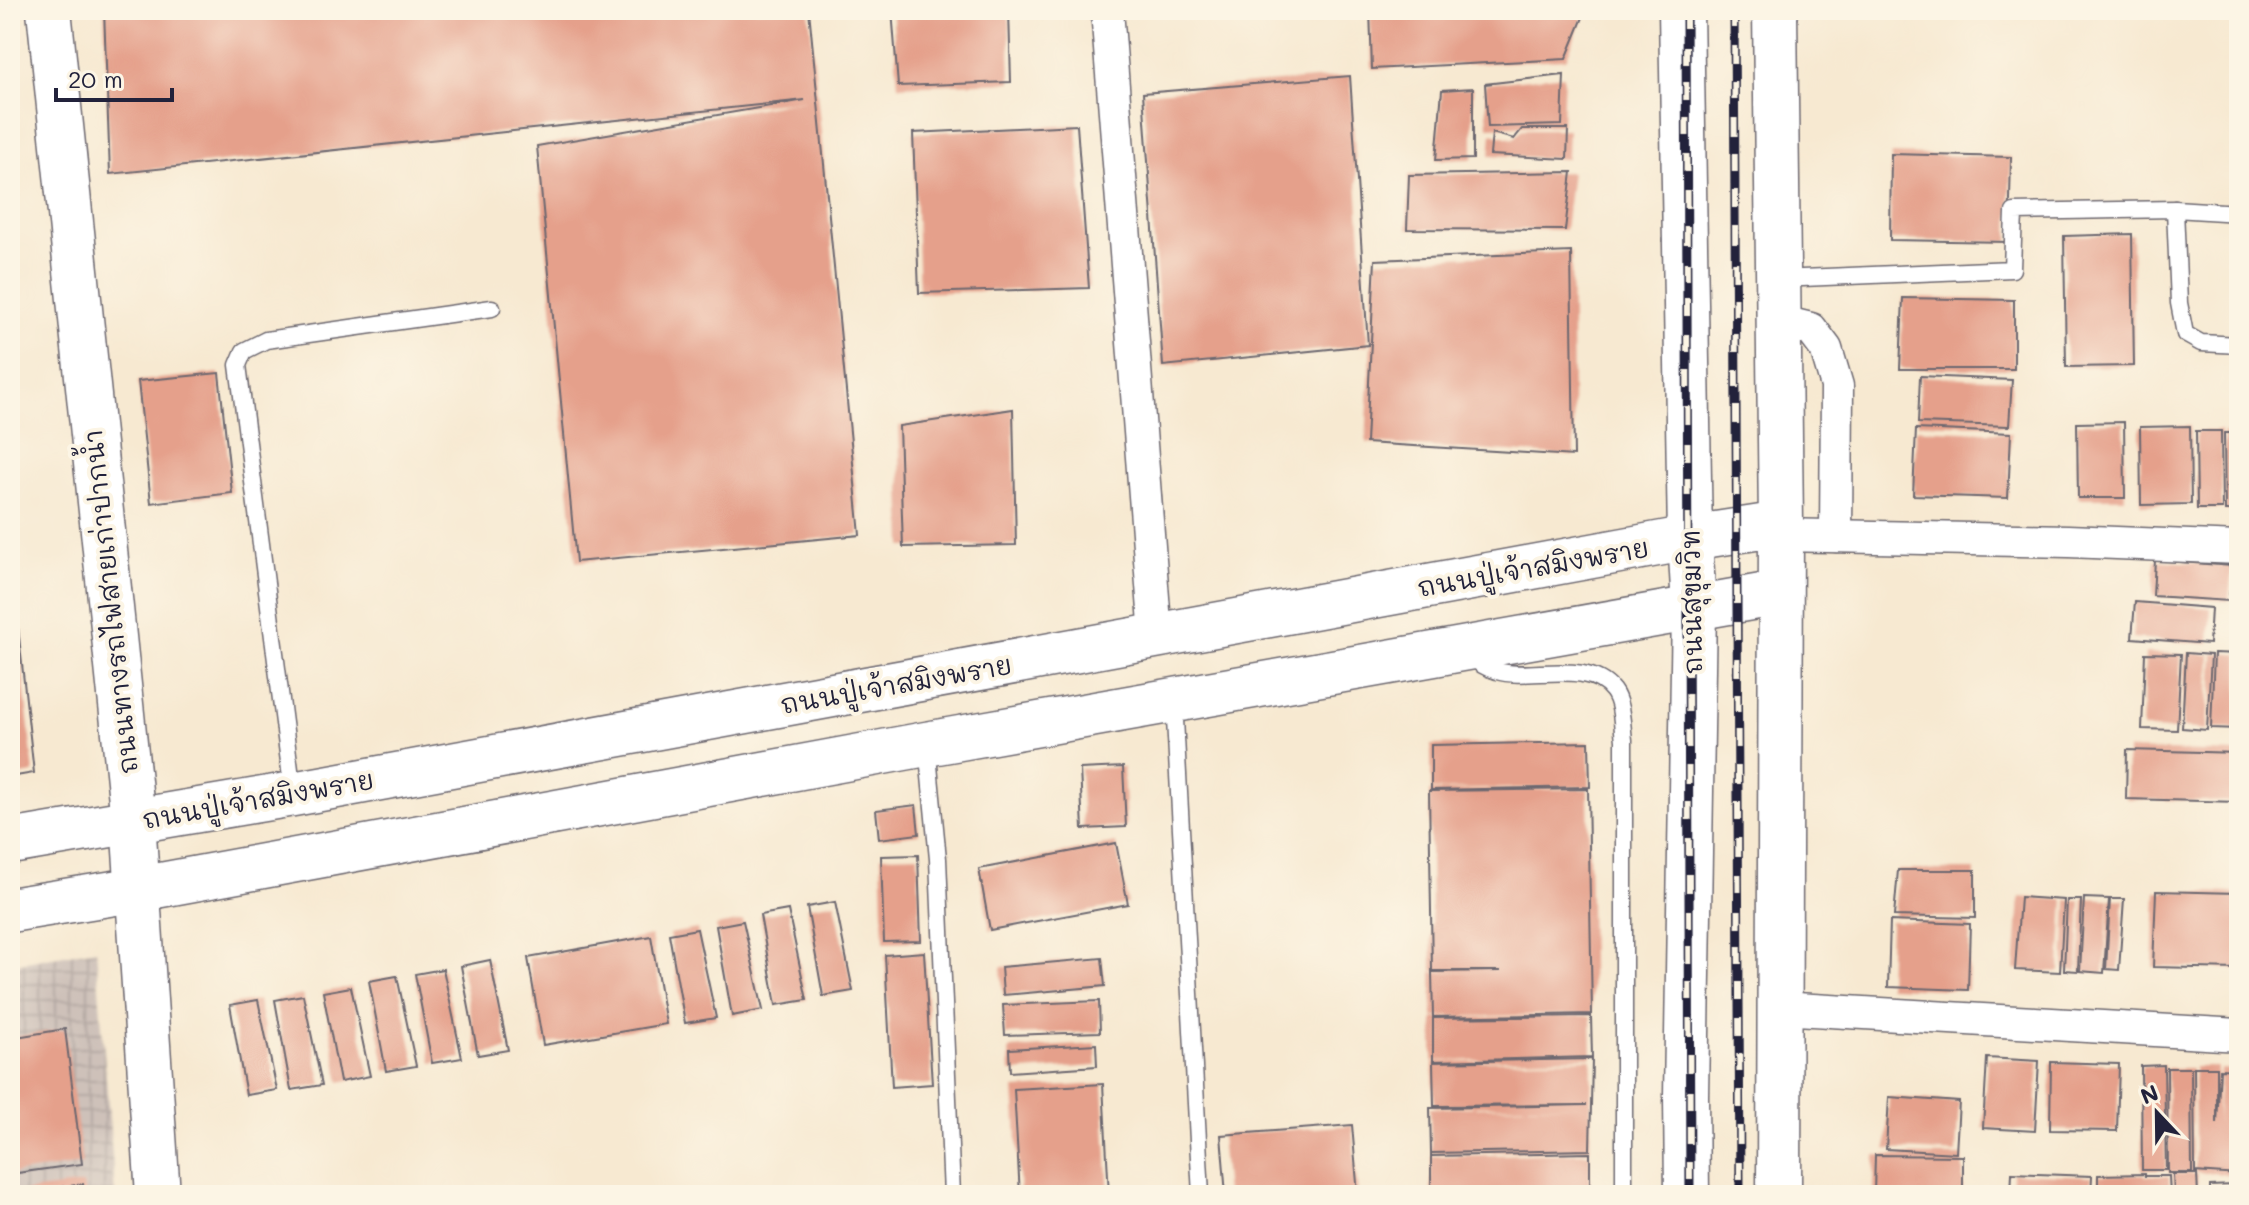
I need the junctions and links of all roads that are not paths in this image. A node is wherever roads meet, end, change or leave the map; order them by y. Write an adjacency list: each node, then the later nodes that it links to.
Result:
1 (49, 10): 21 (main road, ถนนทางรถไฟสายเก่าปากน้ำ)
2 (1107, 10): 16 (street)
3 (1681, 10): 12 (main road, ถนนสุขุมวิท)
4 (1775, 10): 7 (main road)
5 (2175, 209): 6 (lane); 7 (lane); 9 (lane)
6 (2239, 213)
7 (1778, 300): 10 (main road); 11 (street)
8 (492, 308): 20 (lane)
9 (2239, 345)
10 (1780, 529): 11 (street); 12 (main road, ถนนปู่เจ้าสมิงพราย); 14 (main road)
11 (1836, 536): 13 (street)
12 (1690, 538): 15 (main road, ถนนสุขุมวิท); 16 (main road, ถนนปู่เจ้าสมิงพราย)
13 (2239, 548)
14 (1779, 593): 15 (main road); 25 (main road)
15 (1694, 608): 17 (main road); 31 (main road, ถนนสุขุมวิท)
16 (1156, 636): 20 (main road, ถนนปู่เจ้าสมิงพราย)
17 (1463, 649): 18 (main road); 30 (lane)
18 (1174, 700): 19 (main road); 29 (lane)
19 (926, 744): 23 (main road); 28 (lane)
20 (293, 794): 21 (main road, ถนนปู่เจ้าสมิงพราย)
21 (133, 820): 22 (main road, ถนนปู่เจ้าสมิงพราย); 23 (main road, ถนนทางรถไฟสายเก่าปากน้ำ)
22 (10, 842)
23 (139, 889): 24 (main road); 27 (main road, ถนนทางรถไฟสายเก่าปากน้ำ)
24 (10, 910)
25 (1779, 1008): 26 (street); 32 (main road)
26 (2239, 1035)
27 (158, 1195)
28 (952, 1195)
29 (1201, 1195)
30 (1624, 1195)
31 (1687, 1195)
32 (1779, 1195)

